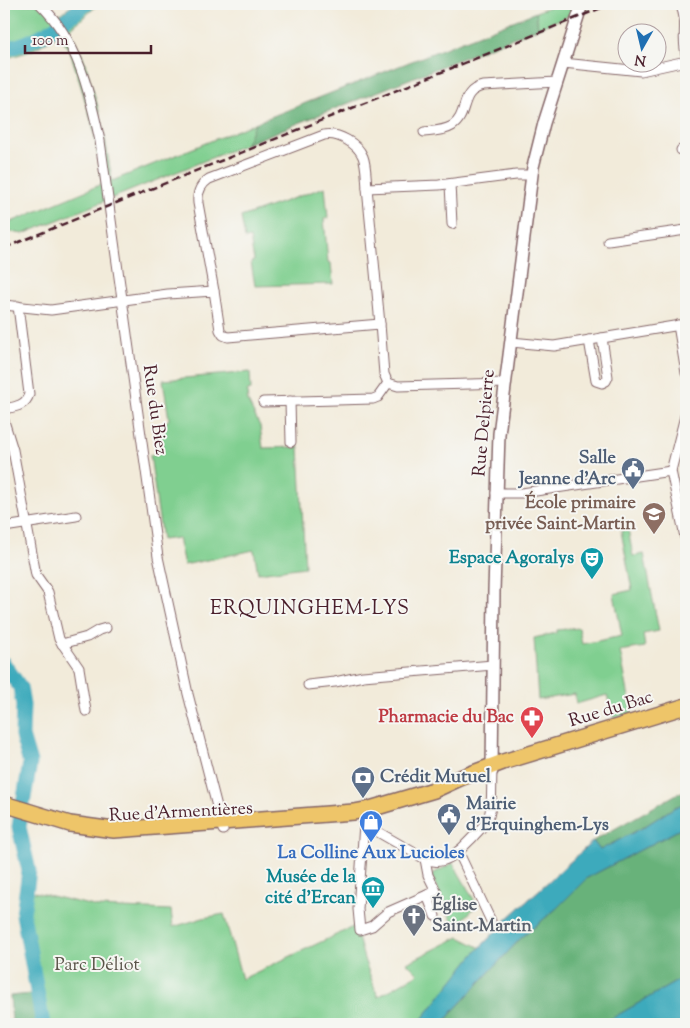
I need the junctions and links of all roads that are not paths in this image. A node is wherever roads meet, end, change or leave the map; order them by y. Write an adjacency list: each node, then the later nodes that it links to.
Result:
1 (40, 4): 16 (street, Rue du Biez)
2 (582, 4): 6 (street, Rue Delpierre)
3 (680, 4): 4 (street)
4 (686, 54)
5 (686, 61): 6 (street)
6 (563, 63): 7 (street, Rue Delpierre)
7 (557, 82): 8 (street); 9 (street, Rue Delpierre)
8 (424, 132)
9 (531, 175): 10 (street); 23 (street, Rue Delpierre)
10 (450, 184): 11 (street); 12 (street)
11 (367, 188): 15 (street); 19 (street)
12 (452, 224)
13 (686, 230): 14 (street)
14 (608, 241)
15 (214, 291): 16 (street); 19 (street)
16 (122, 300): 18 (street); 48 (street, Rue du Biez)
17 (4, 305): 18 (street)
18 (18, 306): 29 (street)
19 (380, 324): 25 (street)
20 (682, 324): 21 (street); 24 (street)
21 (602, 338): 22 (street); 22 (street)
22 (588, 340): 23 (street)
23 (511, 342): 26 (street, Rue Delpierre)
24 (686, 372)
25 (388, 383): 26 (street); 27 (street)
26 (506, 383): 34 (street, Rue Delpierre)
27 (290, 401): 28 (street); 32 (street)
28 (263, 402)
29 (4, 409)
30 (686, 412): 33 (street)
31 (4, 421): 36 (street)
32 (292, 442)
33 (671, 471): 34 (street); 38 (street)
34 (496, 493): 41 (street, Rue Delpierre)
35 (76, 516): 36 (street)
36 (26, 524): 37 (street); 40 (street)
37 (4, 526)
38 (686, 542)
39 (106, 628): 40 (street)
40 (62, 644): 44 (street)
41 (493, 665): 42 (street); 45 (street, Rue Delpierre)
42 (308, 685)
43 (686, 706): 45 (main road, Rue du Bac)
44 (86, 711)
45 (492, 770): 47 (main road, Rue d'Armentières); 49 (street)
46 (15, 810): 48 (main road, Rue d'Armentières)
47 (364, 818): 48 (main road, Rue d'Armentières); 50 (street); 51 (street)
48 (222, 827)
49 (458, 852): 50 (street); 53 (street)
50 (424, 859): 51 (street)
51 (427, 895): 52 (street)
52 (435, 916)
53 (491, 921)

